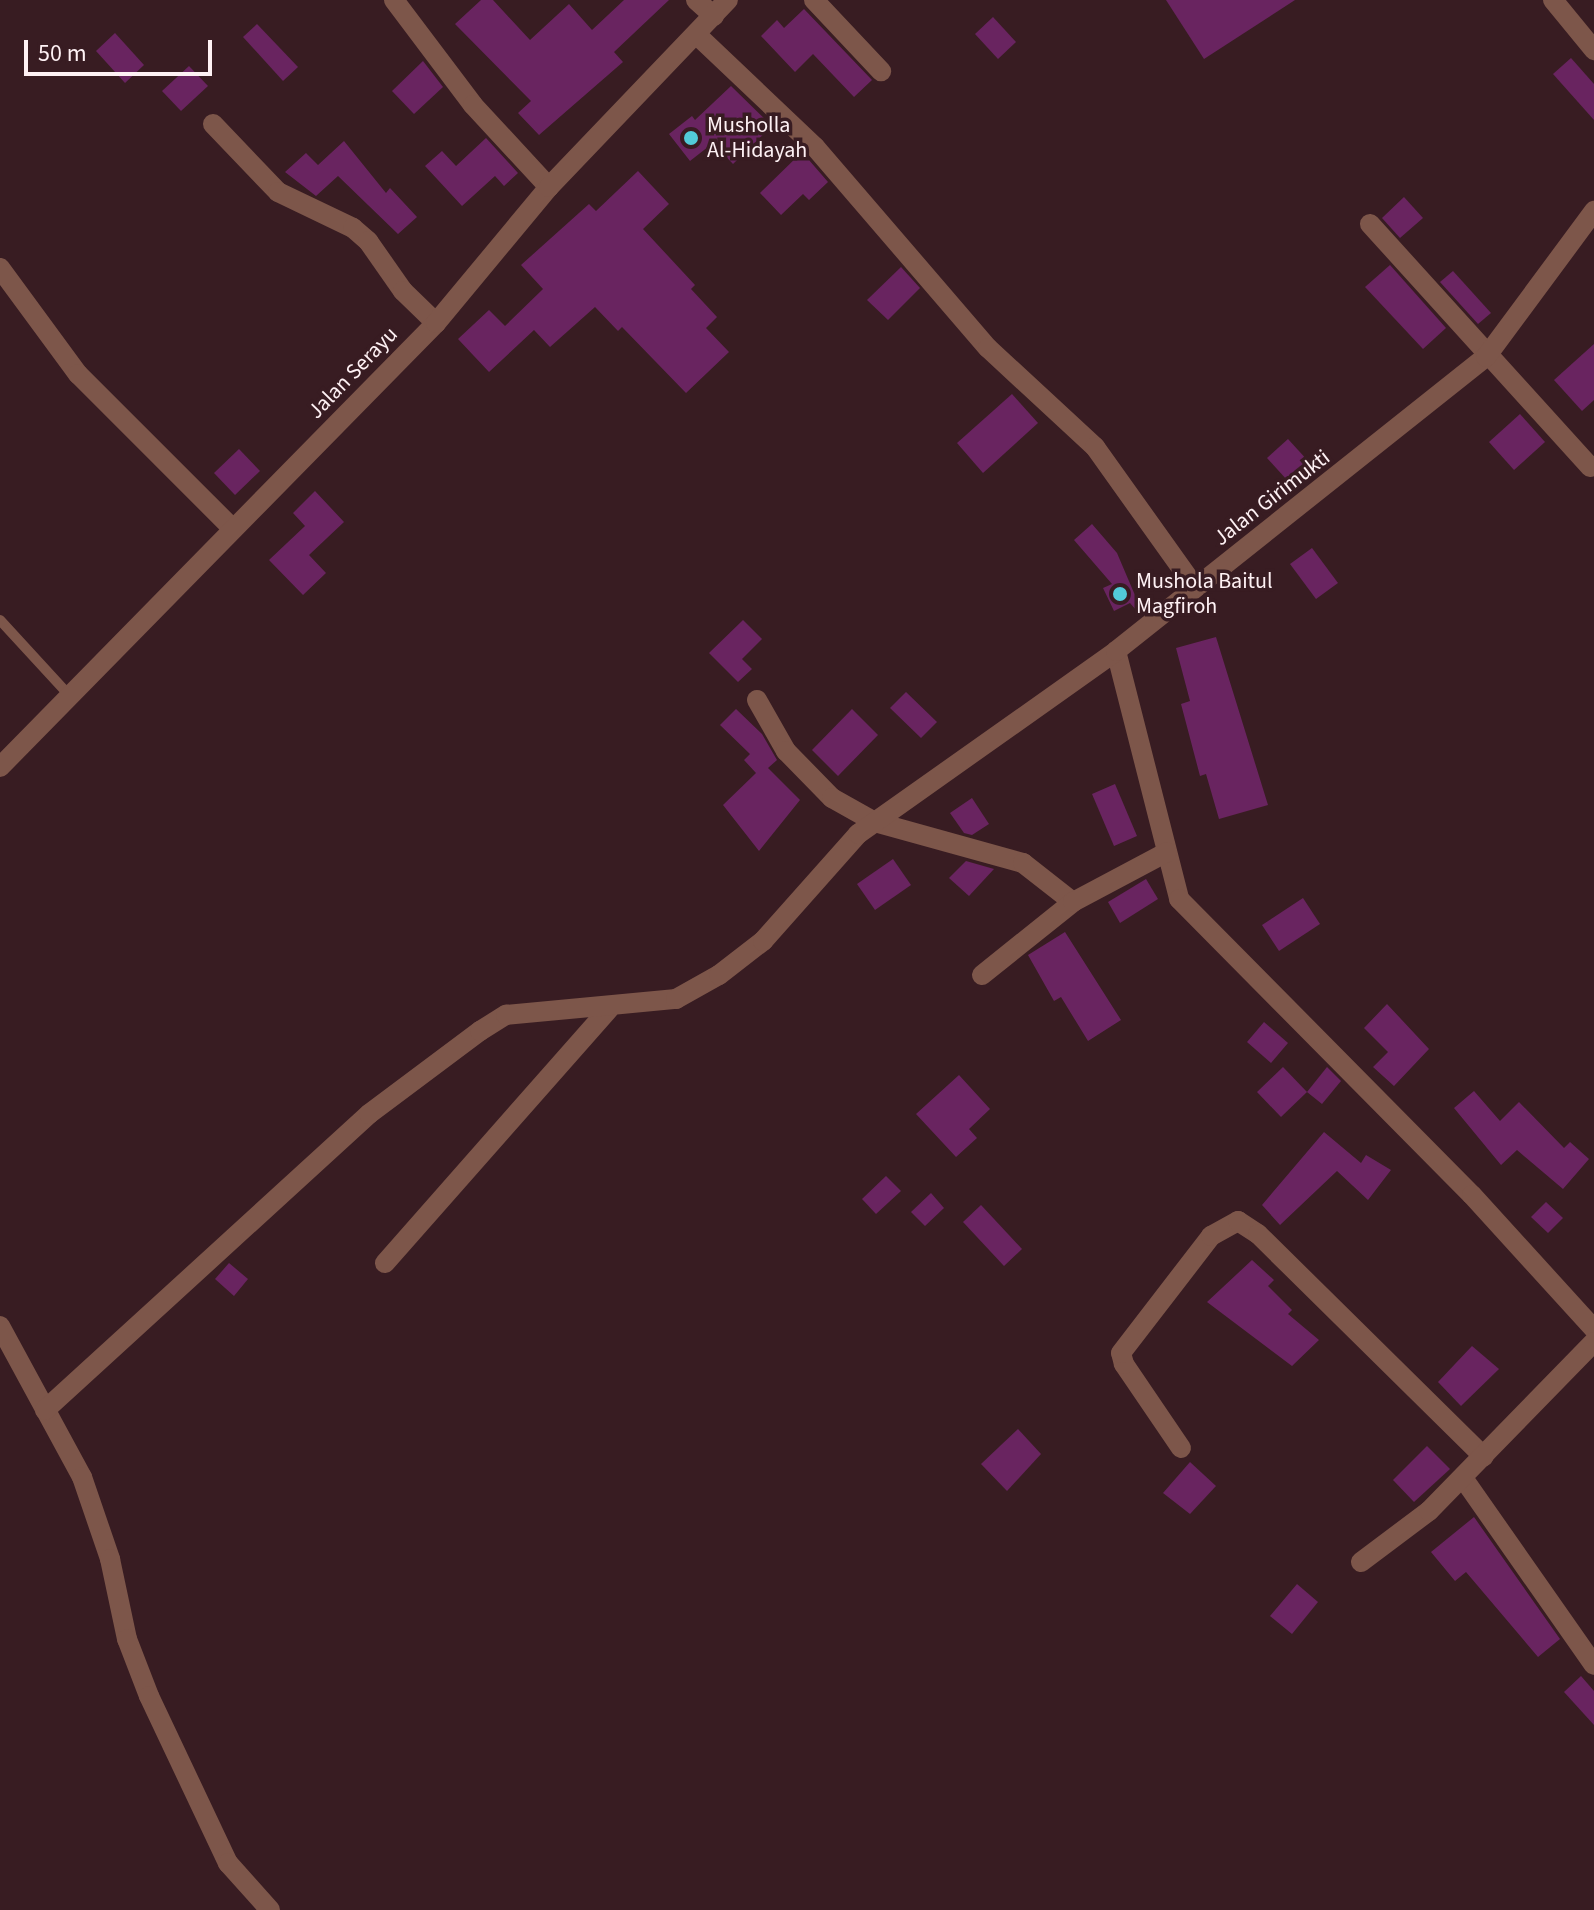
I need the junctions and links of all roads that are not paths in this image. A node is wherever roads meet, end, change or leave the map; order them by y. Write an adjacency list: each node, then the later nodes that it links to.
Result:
1 (394, 0): 10 (street)
2 (696, 0): 5 (street)
3 (814, 0): 8 (street)
4 (1553, 0): 7 (street)
5 (721, 8): 6 (street, Jalan Serayu)
6 (697, 35): 10 (street, Jalan Serayu); 18 (street)
7 (1594, 50)
8 (881, 71)
9 (213, 124): 14 (street)
10 (549, 187): 14 (street, Jalan Serayu)
11 (1594, 211): 15 (street, Jalan Girimukti)
12 (1370, 224): 15 (street)
13 (0, 268): 17 (street)
14 (436, 323): 17 (street, Jalan Serayu)
15 (1486, 357): 16 (street); 18 (street, Jalan Girimukti)
16 (1590, 467)
17 (233, 529): 21 (street, Jalan Serayu)
18 (1195, 587): 20 (street, Jalan Girimukti)
19 (0, 620): 21 (lane)
20 (1116, 651): 24 (street, Jalan Girimukti); 25 (street)
21 (70, 696): 23 (street, Jalan Serayu)
22 (757, 700): 24 (street)
23 (1, 765)
24 (875, 822): 26 (street); 28 (street, Jalan Girimukti)
25 (1167, 852): 26 (street); 31 (street)
26 (1073, 902): 27 (street)
27 (982, 975)
28 (609, 1009): 29 (street); 33 (street, Jalan Girimukti)
29 (385, 1263)
30 (0, 1326): 33 (street)
31 (1594, 1329)
32 (1594, 1342): 35 (street)
33 (45, 1410): 39 (street)
34 (1181, 1448): 35 (street)
35 (1484, 1457): 36 (street)
36 (1463, 1478): 37 (street); 38 (street)
37 (1361, 1562)
38 (1594, 1665)
39 (270, 1910)

